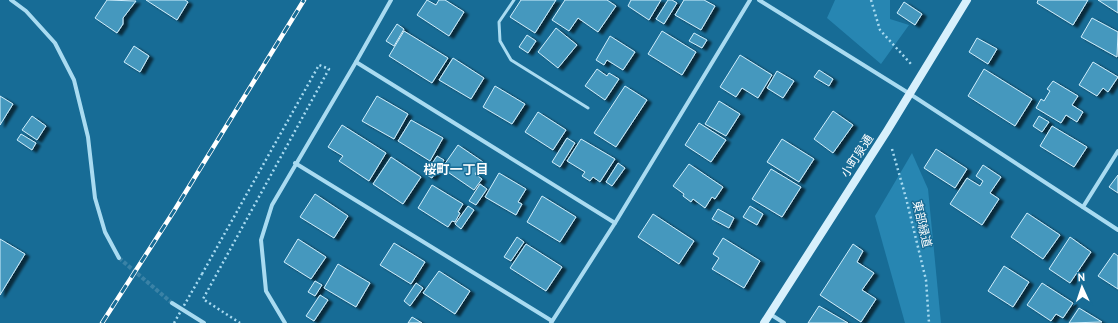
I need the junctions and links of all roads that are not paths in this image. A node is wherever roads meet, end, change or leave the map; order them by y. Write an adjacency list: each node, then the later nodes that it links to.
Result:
1 (10, 0): 15 (street)
2 (391, 0): 7 (street)
3 (514, 0): 9 (lane)
4 (750, 0): 13 (street)
5 (759, 0): 8 (street)
6 (967, 0): 8 (street, 小町泉通)
7 (356, 62): 11 (street); 13 (street)
8 (910, 94): 12 (street); 17 (street, 小町泉通)
9 (588, 108)
10 (1118, 151): 12 (street)
11 (295, 163): 18 (street); 20 (street)
12 (1083, 207): 14 (street)
13 (615, 223): 18 (street)
14 (1118, 230)
15 (120, 258)
16 (172, 303): 19 (street)
17 (770, 314): 21 (street, 小町泉通); 22 (street)
18 (551, 322)
19 (204, 323)
20 (285, 323)
21 (764, 323)
22 (784, 323)

